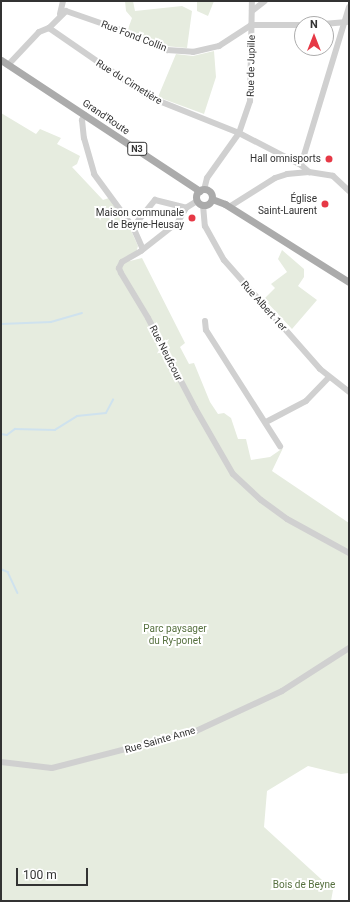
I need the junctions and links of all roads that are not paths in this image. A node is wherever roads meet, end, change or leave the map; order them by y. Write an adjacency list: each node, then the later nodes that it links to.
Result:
1 (63, 1): 6 (street)
2 (252, 1): 5 (street, Rue de Jupille)
3 (265, 1): 5 (street)
4 (349, 7): 7 (street)
5 (252, 11): 10 (street, Rue de Jupille)
6 (60, 14): 10 (street, Rue Fond Collin); 11 (street)
7 (347, 22): 8 (street); 16 (street)
8 (334, 23)
9 (294, 25): 10 (street)
10 (251, 26): 15 (street, Rue de Jupille)
11 (49, 28): 13 (street); 15 (street, Rue du Cimetière)
12 (1, 60): 13 (main road, Grand'Route / N3)
13 (8, 65): 14 (main road, Grand'Route / N3)
14 (85, 115): 18 (main road, Grand'Route / N3); 24 (street)
15 (239, 133): 16 (street, Rue du Cimetière); 18 (street, Rue de Jupille)
16 (301, 165): 17 (street, Rue du Cimetière)
17 (309, 172): 19 (street); 22 (street)
18 (201, 189): 20 (main road, Grand'Route / N3); 21 (main road)
19 (349, 191)
20 (212, 199): 21 (main road); 22 (main road, Grand'Route / N3)
21 (200, 203): 23 (street); 28 (street, Rue Albert 1er)
22 (229, 207): 26 (main road, Grand'Route / N3)
23 (186, 208): 24 (street); 25 (street, Rue Neufcour)
24 (133, 227): 25 (street)
25 (143, 249): 32 (street, Rue Neufcour)
26 (349, 282)
27 (205, 321): 30 (street)
28 (328, 377): 29 (street, Rue Albert 1er); 30 (street)
29 (349, 392)
30 (266, 422): 31 (street)
31 (280, 446)
32 (349, 553)
33 (349, 648): 34 (street, Rue Sainte Anne)
34 (1, 762)

